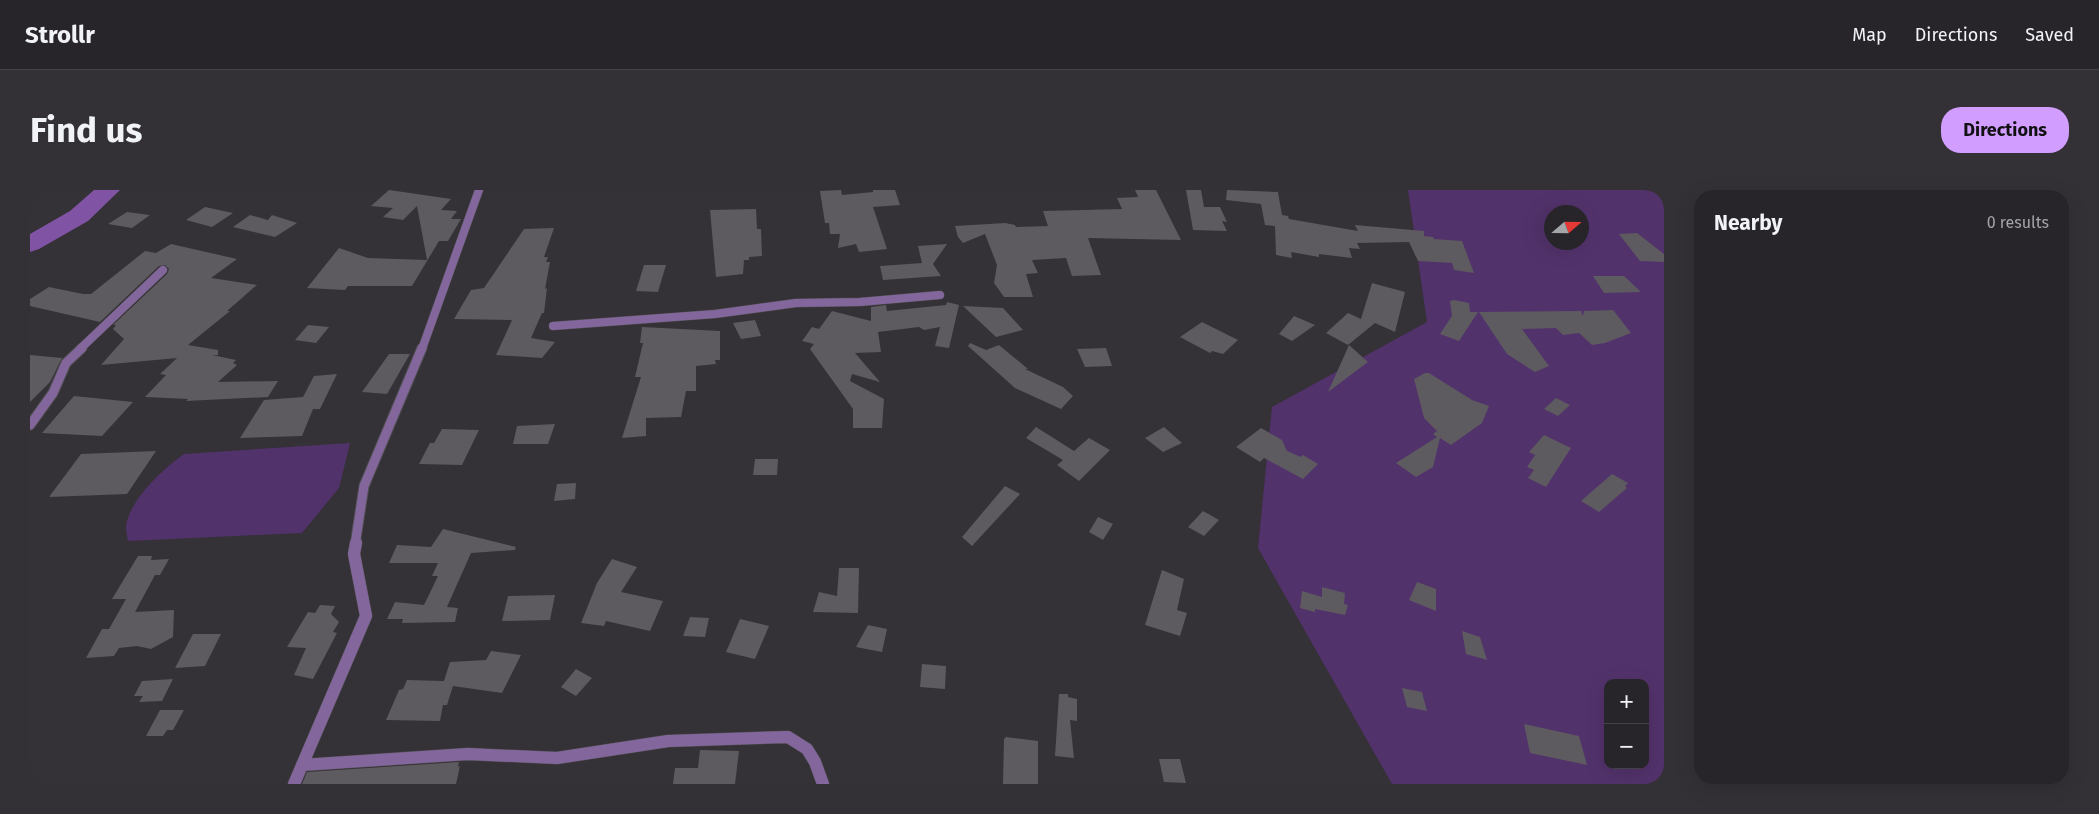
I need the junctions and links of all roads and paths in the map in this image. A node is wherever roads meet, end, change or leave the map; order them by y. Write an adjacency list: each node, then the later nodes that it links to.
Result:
1 (480, 190): 6 (street)
2 (163, 270): 5 (street)
3 (940, 294): 4 (street)
4 (554, 326)
5 (30, 425)
6 (302, 765): 7 (street); 8 (street)
7 (294, 784)
8 (823, 784)

